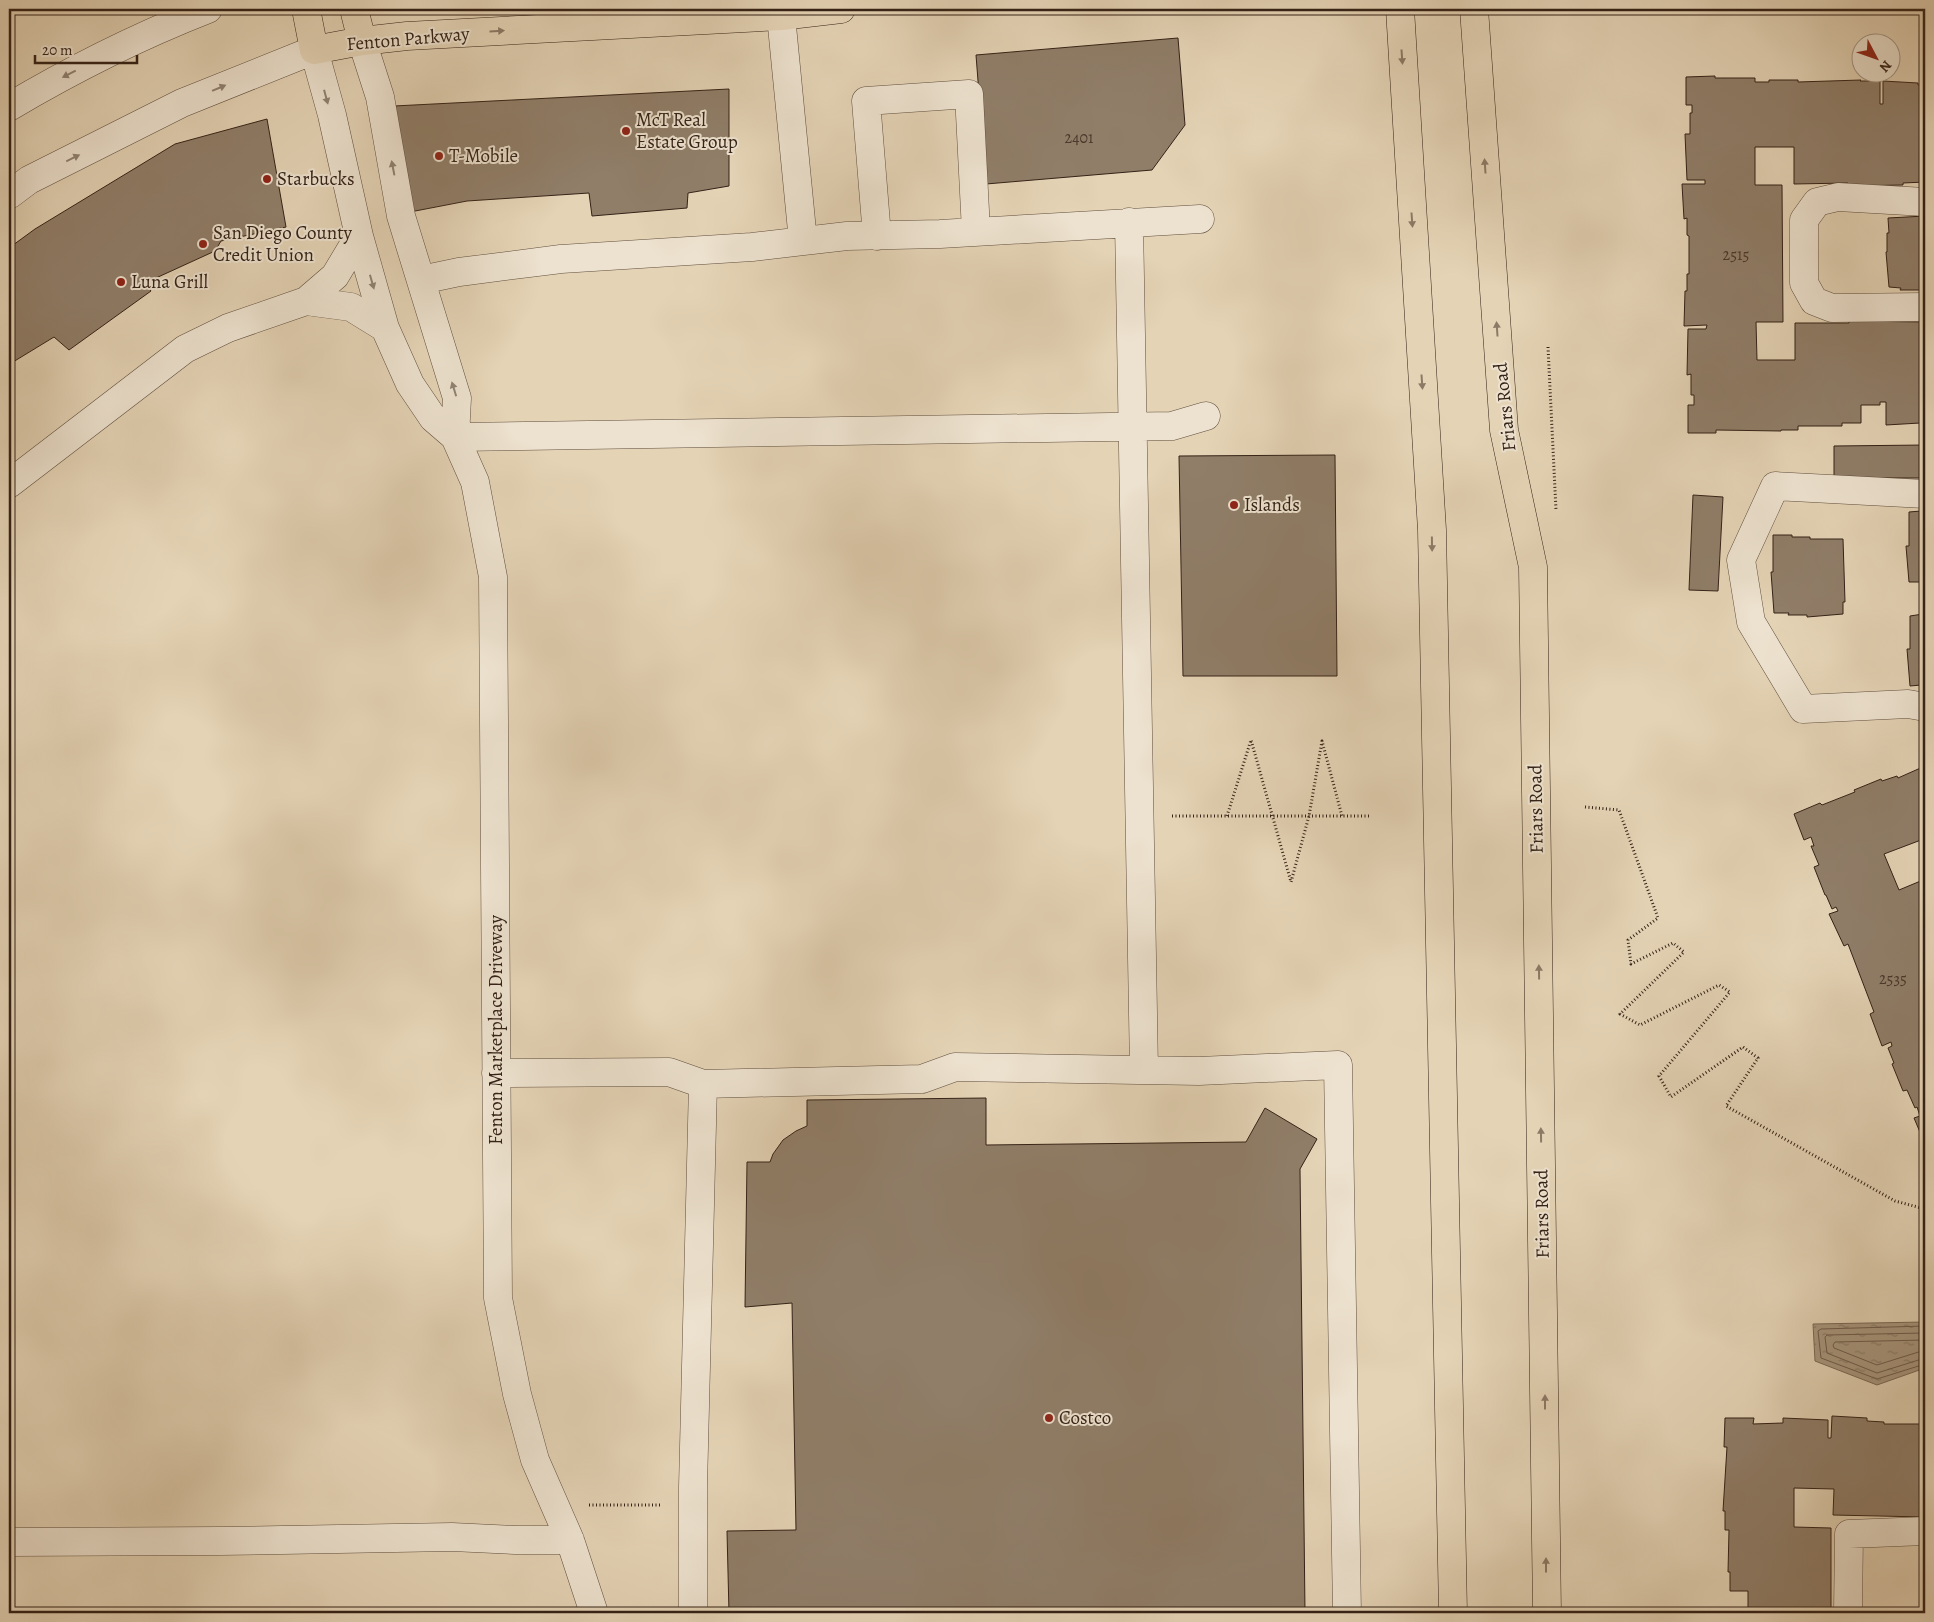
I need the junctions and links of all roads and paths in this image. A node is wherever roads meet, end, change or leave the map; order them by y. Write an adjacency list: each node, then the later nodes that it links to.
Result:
1 (208, 9): 10 (street, one-way to 10)
2 (306, 9): 9 (main road)
3 (354, 9): 8 (main road)
4 (841, 9): 7 (main road, Fenton Parkway)
5 (1400, 9): 48 (main road, one-way to 48)
6 (1474, 9): 49 (main road, Friars Road, one-way to 6)
7 (781, 16): 8 (main road, Fenton Parkway, one-way to 7); 18 (street)
8 (362, 41): 9 (main road, Fenton Parkway); 19 (street, Fenton Marketplace Driveway, one-way to 8)
9 (314, 50): 11 (street, Fenton Parkway, one-way to 9); 16 (street, Fenton Marketplace Driveway, one-way to 16)
10 (9, 107)
11 (9, 195)
12 (1925, 202): 21 (street)
13 (1200, 219): 14 (street)
14 (1130, 222): 15 (street); 25 (street)
15 (976, 231): 17 (street); 17 (street)
16 (359, 236): 20 (street); 22 (street, Fenton Marketplace Driveway, one-way to 22)
17 (877, 236): 18 (street)
18 (803, 241): 19 (street)
19 (421, 280): 26 (street, Fenton Marketplace Driveway, one-way to 19)
20 (306, 301): 22 (street); 27 (street)
21 (1925, 307)
22 (385, 328): 26 (street, Fenton Marketplace Driveway)
23 (1548, 347): 29 (path)
24 (1206, 416): 25 (street)
25 (1133, 426): 26 (street); 32 (street)
26 (455, 437): 39 (street, Fenton Marketplace Driveway)
27 (9, 484)
28 (1925, 494): 30 (street)
29 (1556, 516)
30 (1925, 707)
31 (1585, 807): 41 (path)
32 (1140, 815): 33 (path); 38 (street)
33 (1227, 816): 34 (path); 34 (path)
34 (1273, 816): 35 (path); 35 (path)
35 (1309, 816): 36 (path); 36 (path)
36 (1342, 816): 37 (path)
37 (1371, 816)
38 (1144, 1070): 40 (street); 47 (street)
39 (496, 1073): 40 (street); 43 (street, Fenton Marketplace Driveway)
40 (703, 1084): 46 (street)
41 (1925, 1209)
42 (1925, 1531): 50 (street)
43 (570, 1540): 44 (street); 45 (street, Fenton Marketplace Driveway)
44 (9, 1542)
45 (594, 1613)
46 (693, 1613)
47 (1347, 1613)
48 (1453, 1613)
49 (1546, 1613)
50 (1848, 1613)

